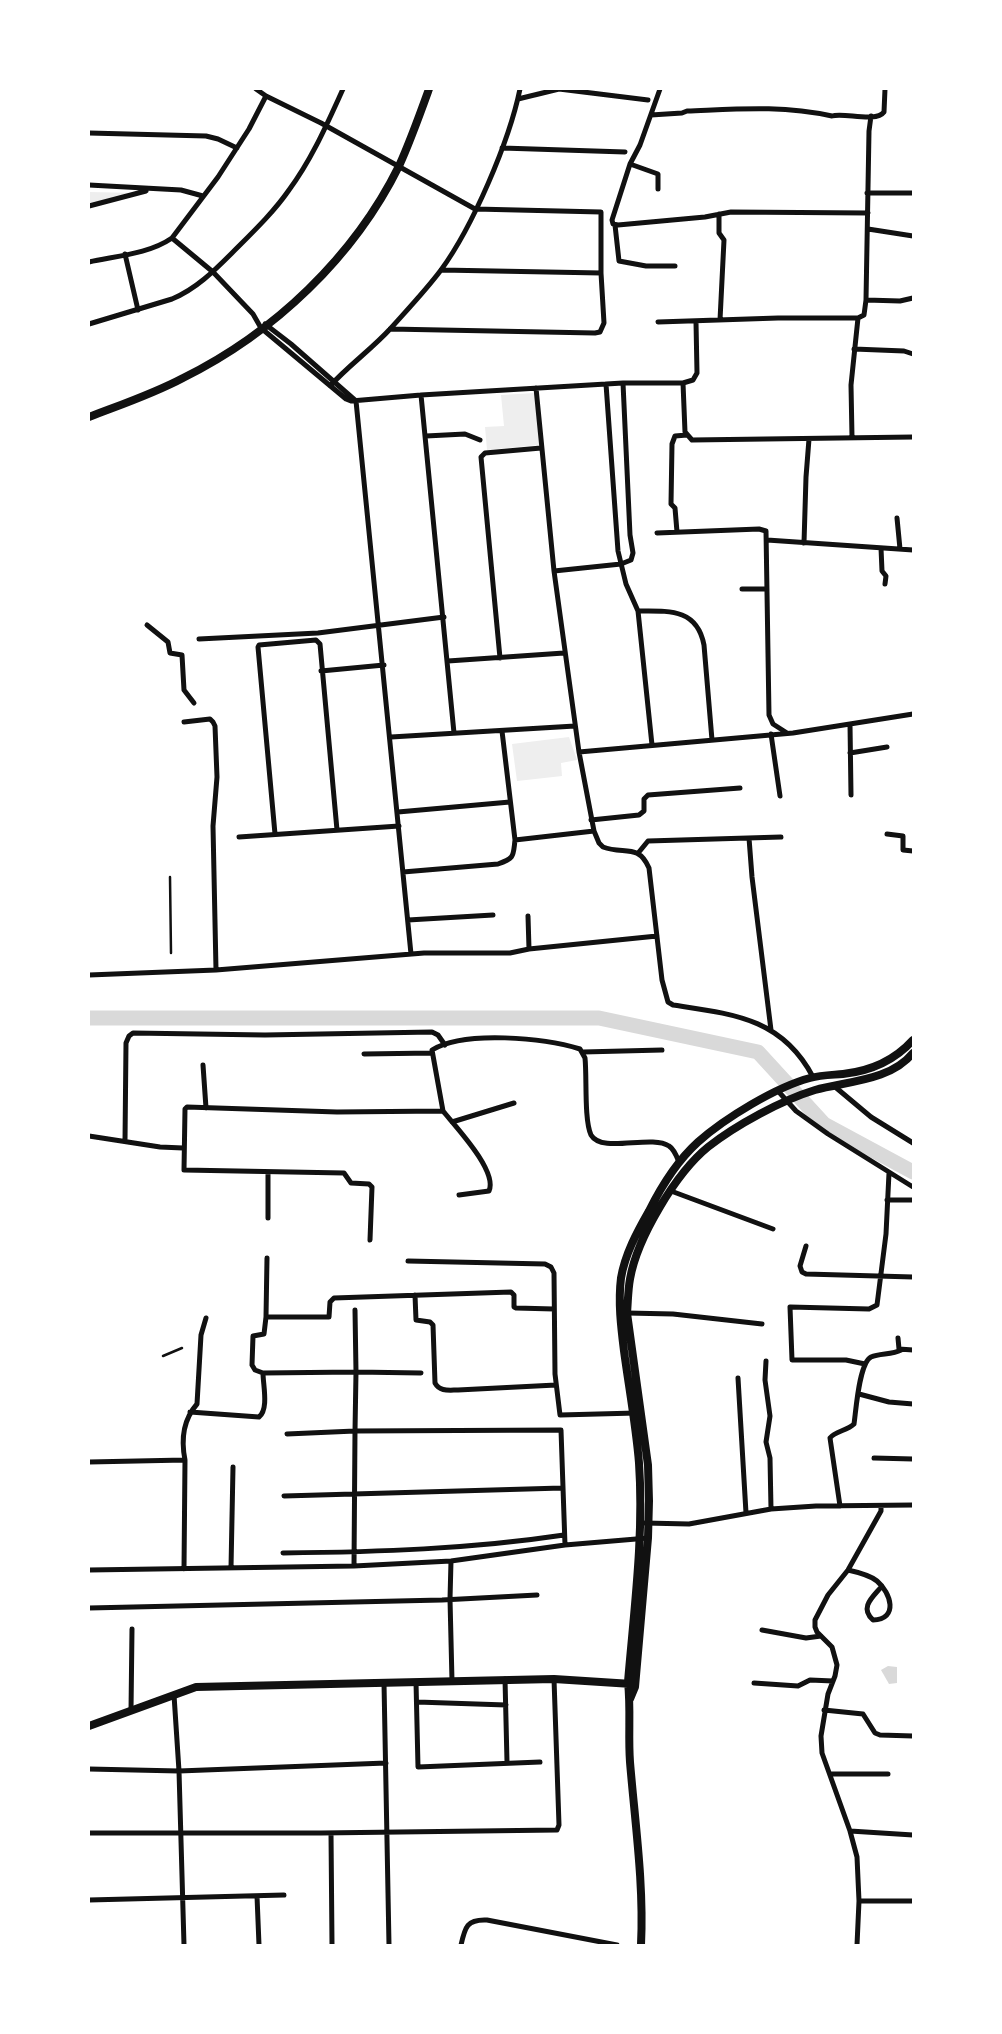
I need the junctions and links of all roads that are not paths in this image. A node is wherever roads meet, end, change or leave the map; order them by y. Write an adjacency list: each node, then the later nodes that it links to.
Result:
1 (256, 89): 7 (street)
2 (343, 89): 12 (street)
3 (429, 89): 18 (main road)
4 (520, 89): 8 (street)
5 (660, 89): 10 (street)
6 (885, 89): 11 (street)
7 (266, 96): 12 (street); 14 (street)
8 (518, 99): 9 (street); 15 (street)
9 (648, 100)
10 (651, 116): 11 (street); 17 (street)
11 (872, 116): 22 (street)
12 (326, 127): 18 (street); 37 (street)
13 (89, 133): 14 (street)
14 (236, 148): 24 (street)
15 (502, 148): 16 (street); 26 (street)
16 (625, 152)
17 (630, 164): 21 (street); 29 (street)
18 (399, 166): 26 (street); 47 (main road)
19 (89, 185): 20 (street)
20 (149, 189): 24 (street); 25 (street)
21 (658, 189)
22 (868, 193): 23 (street); 27 (street)
23 (913, 193)
24 (203, 196): 32 (street)
25 (89, 206)
26 (475, 209): 36 (street); 38 (street)
27 (868, 213): 28 (street); 30 (street)
28 (719, 214): 29 (street); 43 (street)
29 (614, 224): 35 (street)
30 (868, 229): 31 (street); 40 (street)
31 (913, 236)
32 (172, 238): 33 (street); 37 (street)
33 (125, 254): 34 (street); 41 (street)
34 (89, 262)
35 (675, 266)
36 (441, 270): 38 (street); 48 (street)
37 (213, 272): 41 (street); 47 (street)
38 (601, 273): 48 (street)
39 (913, 298): 40 (street)
40 (866, 300): 42 (street)
41 (138, 310): 46 (street)
42 (858, 318): 43 (street); 49 (street)
43 (720, 320): 45 (street)
44 (658, 322): 45 (street)
45 (696, 322): 53 (street)
46 (89, 324)
47 (264, 327): 51 (street); 55 (street); 59 (main road)
48 (390, 329): 51 (street)
49 (854, 349): 50 (street); 62 (street)
50 (913, 354)
51 (335, 381): 55 (street); 58 (street)
52 (623, 383): 53 (street); 54 (street); 75 (street)
53 (683, 383): 60 (street)
54 (606, 384): 56 (street); 75 (street)
55 (330, 386): 58 (street)
56 (536, 388): 57 (street); 66 (street)
57 (421, 394): 58 (street); 61 (street)
58 (356, 401): 83 (street)
59 (89, 417)
60 (687, 435): 64 (street); 68 (street)
61 (426, 436): 65 (street); 81 (street)
62 (852, 437): 63 (street); 64 (street)
63 (913, 437)
64 (809, 439): 71 (street)
65 (480, 440)
66 (541, 448): 76 (street); 86 (street)
67 (897, 518): 73 (street)
68 (677, 532): 69 (street); 70 (street)
69 (657, 533)
70 (767, 540): 71 (street); 79 (street)
71 (804, 544): 72 (street)
72 (881, 548): 73 (street); 77 (street)
73 (900, 549): 74 (street)
74 (913, 550)
75 (622, 564): 76 (street); 80 (street)
76 (554, 571): 85 (street)
77 (885, 584)
78 (742, 589): 79 (street)
79 (767, 589): 96 (street)
80 (638, 611): 100 (street); 101 (street)
81 (444, 617): 83 (street); 87 (street)
82 (147, 625): 90 (street)
83 (380, 625): 84 (street); 88 (street)
84 (199, 639)
85 (564, 653): 86 (street); 94 (street)
86 (500, 658): 87 (street)
87 (448, 661): 97 (street)
88 (384, 665): 89 (street); 99 (street)
89 (321, 671): 112 (street); 114 (street)
90 (194, 703)
91 (913, 714): 93 (street)
92 (184, 722): 131 (street)
93 (850, 724): 96 (street); 104 (street)
94 (575, 726): 95 (street); 103 (street)
95 (502, 730): 97 (street); 108 (street)
96 (785, 733): 98 (street)
97 (454, 734): 99 (street)
98 (773, 734): 100 (street); 106 (street)
99 (391, 737): 109 (street)
100 (712, 740): 101 (street)
101 (652, 745): 103 (street)
102 (887, 747): 104 (street)
103 (579, 752): 110 (street)
104 (850, 753): 107 (street)
105 (740, 788): 110 (street)
106 (780, 796)
107 (851, 796)
108 (510, 802): 109 (street); 119 (street)
109 (398, 812): 111 (street)
110 (592, 820): 113 (street)
111 (399, 826): 112 (street); 122 (street)
112 (337, 830): 114 (street)
113 (594, 831): 119 (street); 121 (street)
114 (275, 834): 116 (street)
115 (887, 834): 120 (street)
116 (239, 837)
117 (782, 837): 118 (street)
118 (749, 838): 121 (street); 133 (street)
119 (514, 840): 122 (street)
120 (913, 851)
121 (639, 852): 127 (street)
122 (403, 872): 126 (street)
123 (170, 877): 129 (lane)
124 (493, 915): 126 (street)
125 (528, 916): 128 (street)
126 (408, 920): 130 (street)
127 (658, 936): 128 (street); 133 (street)
128 (529, 950): 130 (street)
129 (171, 953)
130 (411, 954): 131 (street)
131 (216, 970): 132 (street)
132 (89, 975)
133 (771, 1030): 142 (street)
134 (913, 1040): 142 (main road)
135 (445, 1045): 137 (street); 138 (street); 153 (street)
136 (662, 1050): 137 (street)
137 (583, 1052): 156 (street)
138 (432, 1053): 140 (street); 150 (street)
139 (913, 1053): 144 (main road)
140 (364, 1054)
141 (203, 1065): 149 (street)
142 (813, 1077): 143 (main road)
143 (799, 1082): 145 (main road); 146 (main road)
144 (834, 1086): 146 (main road); 154 (street)
145 (780, 1090): 147 (street); 156 (main road)
146 (801, 1095): 147 (main road)
147 (789, 1100): 158 (street); 160 (main road)
148 (514, 1103): 151 (street)
149 (206, 1108): 150 (street); 155 (street)
150 (443, 1111): 151 (street)
151 (452, 1122): 161 (street)
152 (89, 1136): 153 (street)
153 (125, 1141): 155 (street)
154 (913, 1143)
155 (183, 1148): 157 (street)
156 (679, 1162): 194 (main road)
157 (268, 1172): 164 (street); 166 (street)
158 (889, 1173): 159 (street); 162 (street)
159 (913, 1188)
160 (671, 1191): 165 (street); 175 (main road)
161 (459, 1195)
162 (888, 1200): 163 (street); 170 (street)
163 (913, 1200)
164 (268, 1218)
165 (773, 1229)
166 (370, 1240)
167 (806, 1246): 170 (street)
168 (267, 1258): 176 (street)
169 (408, 1261): 173 (street)
170 (880, 1276): 171 (street); 185 (street)
171 (913, 1277)
172 (416, 1294): 173 (street); 176 (street); 190 (street)
173 (554, 1309): 190 (street)
174 (356, 1310): 186 (street)
175 (628, 1313): 178 (street); 194 (main road)
176 (266, 1317): 187 (street)
177 (206, 1318): 193 (street)
178 (762, 1324)
179 (898, 1338): 181 (street)
180 (182, 1348): 183 (lane)
181 (901, 1350): 182 (street); 185 (street)
182 (913, 1350)
183 (163, 1356)
184 (766, 1361): 208 (street)
185 (865, 1364): 191 (street)
186 (356, 1372): 187 (street); 188 (street); 195 (street)
187 (263, 1373): 193 (street)
188 (422, 1373)
189 (738, 1378): 209 (street)
190 (556, 1385): 194 (street)
191 (859, 1394): 192 (street); 206 (street)
192 (913, 1404)
193 (190, 1412): 199 (street)
194 (637, 1413): 210 (main road); 211 (main road)
195 (355, 1431): 196 (street); 202 (street); 203 (street)
196 (287, 1434)
197 (874, 1458): 198 (street)
198 (913, 1459)
199 (185, 1460): 200 (street); 220 (street)
200 (89, 1462)
201 (232, 1467): 221 (street)
202 (562, 1488): 203 (street); 212 (street)
203 (356, 1493): 204 (street); 216 (street)
204 (284, 1496)
205 (913, 1504): 207 (street)
206 (840, 1506): 207 (street); 208 (street)
207 (881, 1506): 223 (street)
208 (771, 1509): 209 (street)
209 (746, 1513): 211 (street)
210 (639, 1523): 211 (street); 213 (main road)
211 (649, 1523): 214 (main road)
212 (564, 1535): 215 (street); 216 (street)
213 (639, 1538): 214 (street); 215 (street); 228 (main road)
214 (648, 1538): 228 (main road)
215 (565, 1545): 218 (street)
216 (355, 1552): 217 (street); 219 (street)
217 (283, 1553)
218 (451, 1561): 219 (street); 226 (street)
219 (354, 1566): 221 (street)
220 (184, 1568): 221 (street); 222 (street)
221 (231, 1568)
222 (89, 1570)
223 (848, 1570): 224 (street); 231 (street)
224 (882, 1586): 224 (street)
225 (537, 1595): 226 (street)
226 (450, 1599): 227 (street); 234 (street)
227 (89, 1608)
228 (638, 1613): 237 (main road); 240 (main road)
229 (132, 1629): 246 (street)
230 (762, 1630): 231 (street)
231 (821, 1636): 235 (street)
232 (505, 1679): 233 (main road); 234 (main road); 244 (street)
233 (554, 1679): 237 (main road); 256 (street)
234 (452, 1680): 236 (main road)
235 (833, 1681): 239 (street); 245 (street)
236 (416, 1682): 238 (main road); 243 (street)
237 (628, 1682): 240 (main road); 242 (main road)
238 (384, 1683): 241 (main road); 251 (street)
239 (754, 1683)
240 (635, 1687): 242 (main road)
241 (174, 1695): 246 (main road); 253 (street)
242 (630, 1699): 274 (main road)
243 (417, 1702): 244 (street); 249 (street)
244 (506, 1705): 249 (street)
245 (824, 1710): 248 (street); 254 (street)
246 (131, 1711): 247 (main road)
247 (89, 1726)
248 (913, 1736)
249 (507, 1762): 250 (street)
250 (540, 1762)
251 (386, 1763): 253 (street); 256 (street)
252 (89, 1769): 253 (street)
253 (179, 1771): 260 (street)
254 (830, 1774): 255 (street); 257 (street)
255 (888, 1774)
256 (386, 1832): 259 (street); 271 (street)
257 (850, 1832): 261 (street); 266 (street)
258 (89, 1833): 260 (street)
259 (331, 1833): 260 (street); 270 (street)
260 (181, 1834): 264 (street)
261 (913, 1835)
262 (284, 1894): 263 (street)
263 (257, 1896): 264 (street); 269 (street)
264 (182, 1897): 265 (street); 268 (street)
265 (89, 1900)
266 (859, 1901): 267 (street); 275 (street)
267 (913, 1901)
268 (184, 1945)
269 (259, 1945)
270 (332, 1945)
271 (389, 1945)
272 (461, 1945): 273 (street)
273 (616, 1945)
274 (642, 1945)
275 (857, 1945)

